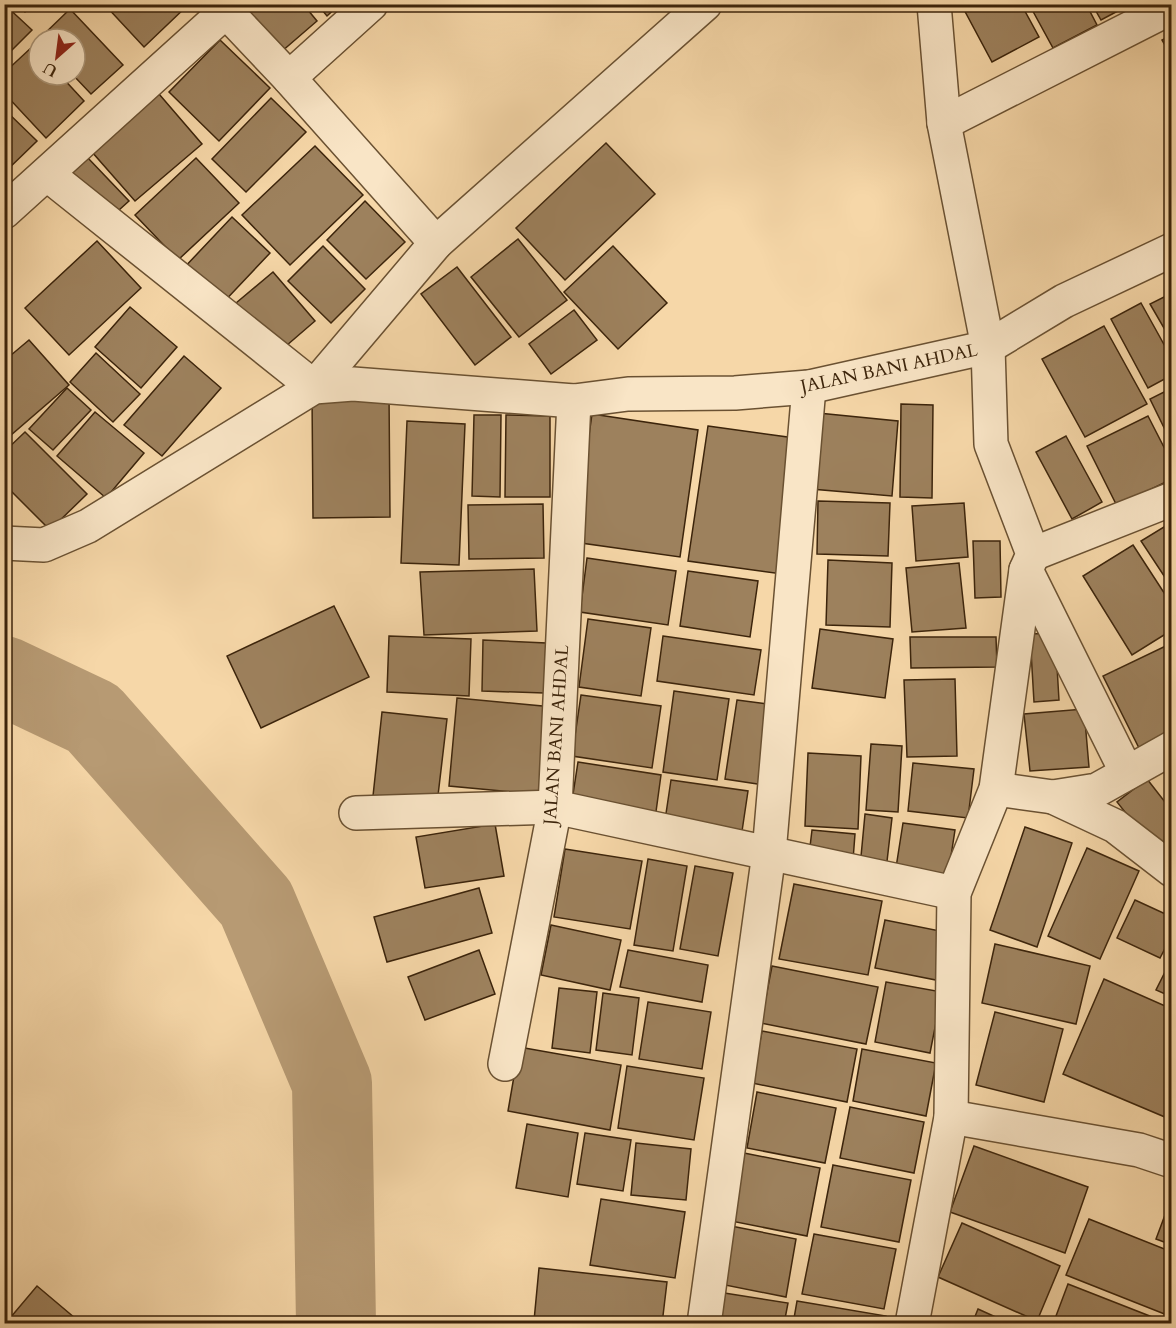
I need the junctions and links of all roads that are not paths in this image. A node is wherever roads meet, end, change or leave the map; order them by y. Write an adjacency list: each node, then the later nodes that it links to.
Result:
1 (371, 4): 6 (street)
2 (705, 4): 10 (street)
3 (934, 4): 7 (street, JALAN BANI AHDAL)
4 (1172, 7): 7 (street)
5 (222, 8): 6 (street); 8 (street)
6 (290, 78): 10 (street)
7 (944, 123): 12 (street, JALAN BANI AHDAL)
8 (47, 174): 9 (street); 13 (street)
9 (4, 212)
10 (436, 243): 13 (street)
11 (1172, 250): 12 (street, JALAN BANI AHDAL)
12 (988, 347): 14 (street, JALAN BANI AHDAL); 18 (street)
13 (314, 387): 15 (street, JALAN BANI AHDAL); 17 (street, JALAN BANI AHDAL)
14 (809, 387): 15 (street, JALAN BANI AHDAL); 25 (street)
15 (574, 402): 23 (street, JALAN BANI AHDAL)
16 (1172, 498): 18 (street)
17 (4, 543)
18 (1030, 562): 20 (street); 21 (street)
19 (1172, 748): 20 (street)
20 (1127, 773): 22 (street)
21 (996, 789): 22 (street); 27 (street)
22 (1053, 797): 26 (street)
23 (555, 807): 24 (street); 25 (street); 28 (street, JALAN BANI AHDAL)
24 (356, 813)
25 (768, 853): 27 (street); 31 (street)
26 (1172, 870)
27 (954, 893): 29 (street)
28 (505, 1064)
29 (951, 1117): 30 (street); 32 (street)
30 (1172, 1161)
31 (704, 1323)
32 (912, 1323)

